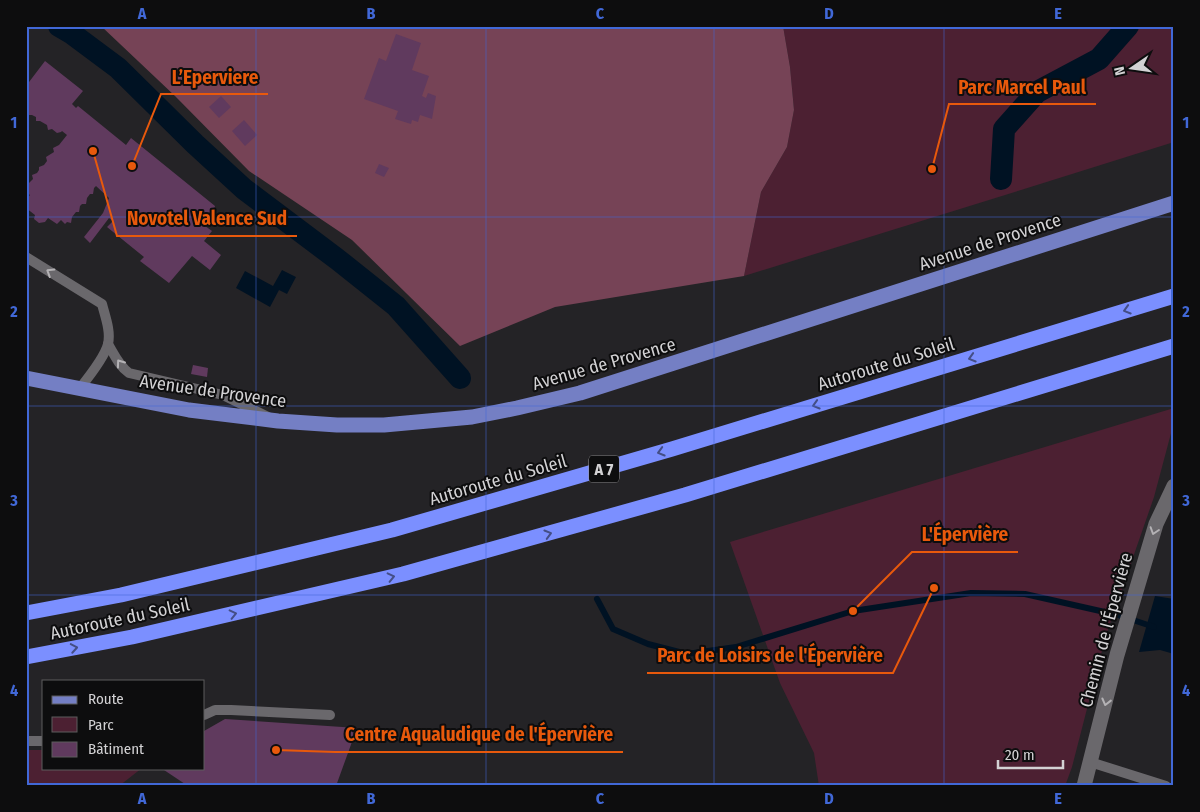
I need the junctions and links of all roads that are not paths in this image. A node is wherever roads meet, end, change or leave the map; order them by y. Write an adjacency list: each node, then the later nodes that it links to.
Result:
1 (1174, 203): 8 (main road, Avenue de Provence)
2 (26, 257): 4 (lane, one-way to 2)
3 (1174, 296): 10 (highway, Autoroute du Soleil / A 7, one-way to 10)
4 (108, 344): 7 (lane); 8 (lane, one-way to 4)
5 (1174, 346): 11 (highway, Autoroute du Soleil, one-way to 5)
6 (26, 378): 7 (main road, Avenue de Provence)
7 (80, 388): 8 (main road, Avenue de Provence)
8 (278, 421)
9 (1174, 486): 16 (street, Chemin de l'Épervière, one-way to 16)
10 (26, 613)
11 (26, 657)
12 (205, 715): 13 (lane)
13 (330, 715)
14 (26, 741): 15 (lane)
15 (42, 741)
16 (1090, 762): 17 (street, Chemin de l'Épervière); 18 (lane)
17 (1084, 786)
18 (1166, 786)

